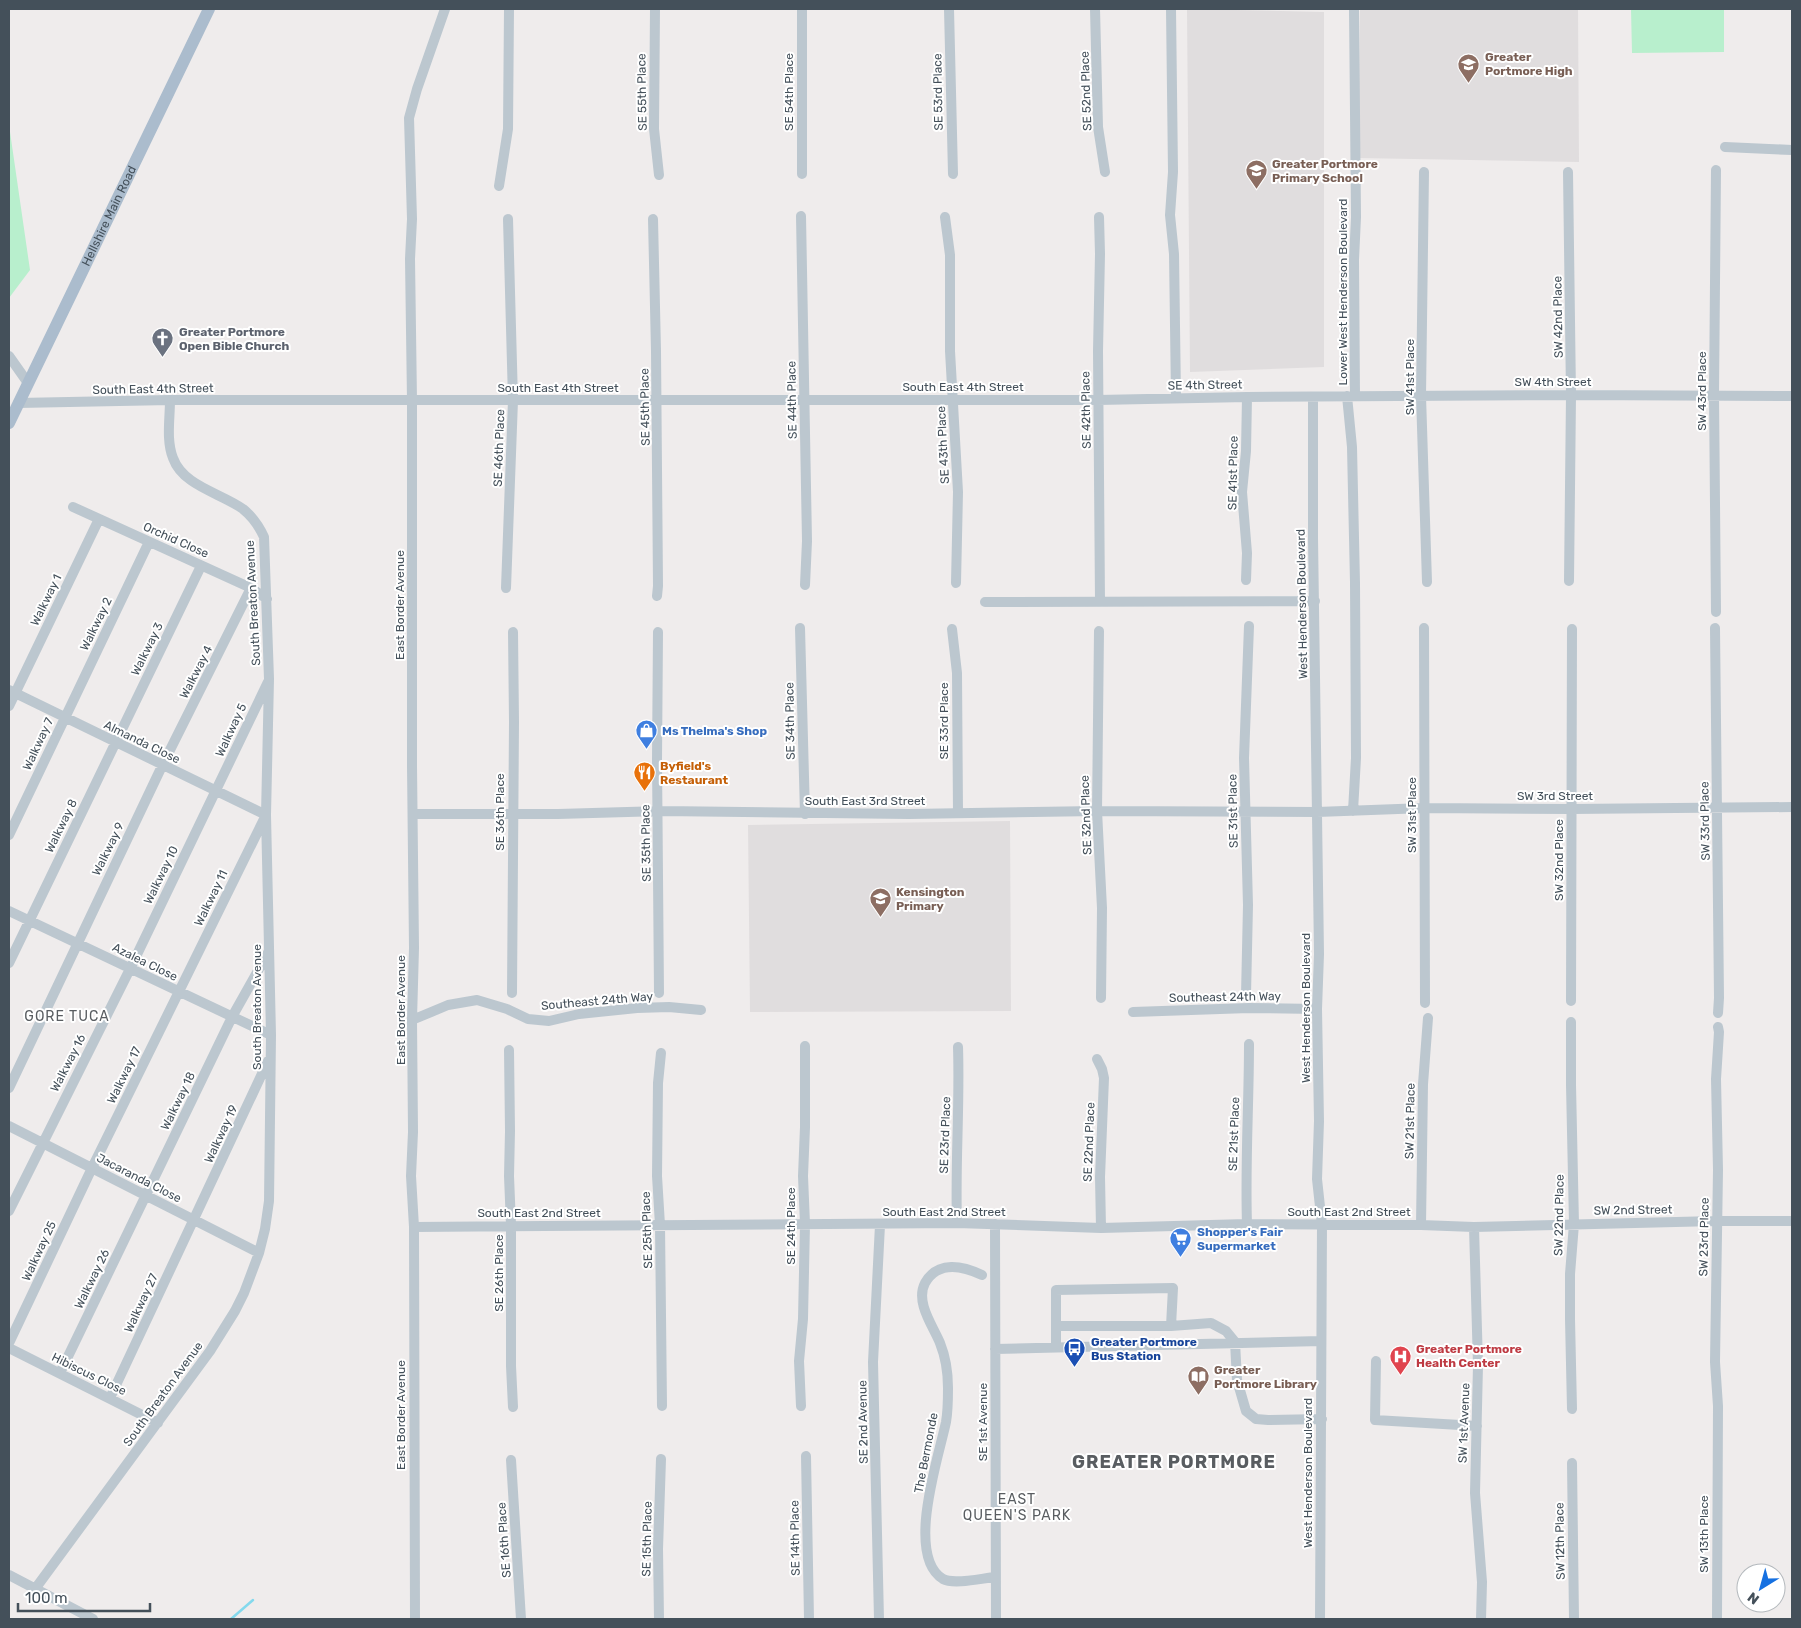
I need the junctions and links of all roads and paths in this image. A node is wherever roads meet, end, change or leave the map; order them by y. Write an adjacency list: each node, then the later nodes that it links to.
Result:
1 (209, 9): 26 (main road, Hellshire Main Road)
2 (445, 9): 40 (street, East Border Avenue)
3 (509, 9): 19 (street)
4 (655, 9): 18 (street, SE 55th Place)
5 (802, 9): 16 (street, SE 54th Place)
6 (949, 9): 17 (street, SE 53rd Place)
7 (1095, 9): 13 (street, SE 52nd Place)
8 (1171, 9): 32 (street)
9 (1354, 9): 28 (street, Lower West Henderson Boulevard)
10 (1725, 148): 11 (street)
11 (1792, 150)
12 (1716, 170): 30 (street, SW 43rd Place)
13 (1105, 172)
14 (1424, 172): 29 (street, SW 41st Place)
15 (1568, 172): 27 (street, SW 42nd Place)
16 (802, 174)
17 (953, 174)
18 (658, 175)
19 (499, 186)
20 (801, 216): 38 (street, SE 44th Place)
21 (945, 217): 35 (street, SE 43th Place)
22 (1099, 217): 39 (street, SE 42th Place)
23 (508, 218): 37 (street, SE 46th Place)
24 (653, 219): 41 (street, SE 45th Place)
25 (9, 356): 26 (street)
26 (28, 383): 42 (main road, Hellshire Main Road)
27 (1571, 395): 29 (street, SW 4th Street); 30 (street, SW 4th Street); 49 (street, SW 42nd Place)
28 (1351, 396): 29 (street, SW 4th Street); 34 (street, SW 4th Street); 84 (street, Lower West Henderson Boulevard)
29 (1421, 396): 50 (street, SW 41st Place)
30 (1714, 396): 31 (street, SW 4th Street); 60 (street, SW 43rd Place)
31 (1792, 396)
32 (1176, 397): 33 (street, SE 4th Street); 39 (street, SE 4th Street)
33 (1247, 397): 34 (street, SE 4th Street); 48 (street, SE 41st Place)
34 (1313, 397): 57 (street, West Henderson Boulevard)
35 (954, 399): 38 (street, South East 4th Street); 39 (street, South East 4th Street); 51 (street, SE 43th Place)
36 (170, 400): 40 (street, South East 4th Street); 42 (street, South East 4th Street); 56 (street, South Breaton Avenue)
37 (513, 400): 40 (street, South East 4th Street); 41 (street, South East 4th Street); 54 (street, SE 46th Place)
38 (804, 400): 41 (street, South East 4th Street); 52 (street, SE 44th Place)
39 (1098, 400): 59 (street, SE 42th Place)
40 (412, 401): 88 (street, East Border Avenue)
41 (657, 401): 55 (street, SE 45th Place)
42 (18, 403): 43 (main road, Hellshire Main Road)
43 (9, 423)
44 (72, 507): 45 (street, Orchid Close)
45 (99, 519): 46 (street, Orchid Close); 71 (street, Walkway 1)
46 (149, 542): 47 (street, Orchid Close); 73 (street, Walkway 2)
47 (201, 566): 53 (street, Orchid Close); 74 (street, Walkway 3)
48 (1246, 580)
49 (1569, 581)
50 (1426, 582)
51 (956, 583)
52 (805, 584)
53 (252, 588): 56 (street, Orchid Close); 75 (street, Walkway 4)
54 (506, 588)
55 (657, 596)
56 (267, 599): 70 (street, South Breaton Avenue)
57 (1315, 601): 59 (street); 85 (street, West Henderson Boulevard)
58 (985, 602): 59 (street)
59 (1100, 602)
60 (1716, 612)
61 (1249, 626): 82 (street, SE 31st Place)
62 (800, 628): 89 (street, SE 34th Place)
63 (1424, 628): 79 (street, SW 31st Place)
64 (1715, 628): 77 (street, SW 33rd Place)
65 (952, 629): 87 (street, SE 33rd Place)
66 (1572, 629): 80 (street, SW 32nd Place)
67 (513, 632): 86 (street, SE 36th Place)
68 (658, 632): 83 (street, SE 35th Place)
69 (1099, 632): 81 (street, SE 32nd Place)
70 (269, 679): 76 (street, Walkway 5); 90 (street, South Breaton Avenue)
71 (12, 691): 72 (street, Walkway 1); 73 (street, Almanda Close)
72 (9, 706)
73 (64, 717): 74 (street, Almanda Close); 91 (street, Walkway 7)
74 (116, 742): 75 (street, Almanda Close); 93 (street, Walkway 8)
75 (162, 766): 76 (street, Almanda Close); 94 (street, Walkway 9)
76 (215, 792): 90 (street, Almanda Close); 97 (street, Walkway 10)
77 (1718, 807): 78 (street, SW 3rd Street); 80 (street, SW 3rd Street); 108 (street, SW 33rd Place)
78 (1792, 807)
79 (1425, 808): 80 (street, SW 3rd Street); 84 (street, SW 3rd Street); 104 (street, SW 31st Place)
80 (1571, 809): 103 (street, SW 32nd Place)
81 (1097, 810): 82 (street, South East 3rd Street); 87 (street, South East 3rd Street); 102 (street, SE 32nd Place)
82 (1246, 810): 85 (street, South East 3rd Street); 101 (street, SE 31st Place)
83 (658, 811): 86 (street, South East 3rd Street); 89 (street, South East 3rd Street); 100 (street, SE 35th Place)
84 (1353, 811): 85 (street, SW 3rd Street)
85 (1317, 812): 105 (street, West Henderson Boulevard)
86 (513, 813): 88 (street, South East 3rd Street); 99 (street, SE 36th Place)
87 (958, 813): 89 (street, South East 3rd Street)
88 (413, 814): 111 (street, East Border Avenue)
89 (805, 814)
90 (266, 815): 95 (street, South Breaton Avenue); 98 (street, Walkway 11)
91 (9, 835)
92 (9, 911): 93 (street, Azalea Close)
93 (30, 921): 94 (street, Azalea Close); 96 (street, Walkway 8)
94 (77, 944): 97 (street, Azalea Close); 122 (street, Walkway 9)
95 (270, 950): 109 (street, Walkway 18); 114 (street, South Breaton Avenue)
96 (9, 963)
97 (130, 969): 98 (street, Azalea Close); 124 (street, Walkway 16)
98 (179, 992): 109 (street, Azalea Close); 125 (street, Walkway 17)
99 (512, 993)
100 (659, 993)
101 (1246, 995)
102 (1101, 998)
103 (1570, 1001)
104 (1425, 1003)
105 (1318, 1009): 107 (street, Southeast 24th Way); 139 (street, West Henderson Boulevard)
106 (702, 1010): 111 (street, Southeast 24th Way)
107 (1133, 1012)
108 (1718, 1013)
109 (232, 1017): 114 (street, Azalea Close); 126 (street, Walkway 18)
110 (1428, 1018): 140 (street, SW 21st Place)
111 (412, 1020): 141 (street, East Border Avenue)
112 (1571, 1022): 135 (street, SW 22nd Place)
113 (1718, 1027): 129 (street, SW 23rd Place)
114 (271, 1035): 120 (street, South Breaton Avenue)
115 (1249, 1044): 134 (street, SE 21st Place)
116 (805, 1046): 132 (street, SE 24th Place)
117 (958, 1047): 131 (street, SE 23rd Place)
118 (509, 1050): 136 (street, SE 26th Place)
119 (661, 1053): 137 (street, SE 25th Place)
120 (270, 1058): 128 (street, Walkway 19); 144 (street, South Breaton Avenue)
121 (1097, 1059): 143 (street, SE 22nd Place)
122 (9, 1088)
123 (9, 1126): 124 (street, Jacaranda Close)
124 (43, 1142): 125 (street, Jacaranda Close); 127 (street, Walkway 16)
125 (92, 1168): 126 (street, Jacaranda Close); 150 (street, Walkway 25)
126 (146, 1196): 128 (street, Jacaranda Close); 155 (street, Walkway 26)
127 (9, 1211)
128 (195, 1220): 144 (street, Jacaranda Close); 156 (street, Walkway 27)
129 (1716, 1221): 130 (street, SW 2nd Street); 135 (street, SW 2nd Street); 164 (street, SW 23rd Place)
130 (1792, 1222)
131 (957, 1223): 133 (street, South East 2nd Street); 138 (street, South East 2nd Street)
132 (805, 1224): 137 (street, South East 2nd Street); 138 (street, South East 2nd Street); 158 (street, SE 24th Place)
133 (995, 1224): 143 (street, South East 2nd Street); 153 (street, SE 1st Avenue)
134 (1247, 1224): 139 (street, South East 2nd Street); 143 (street, South East 2nd Street)
135 (1574, 1224): 142 (street, SW 2nd Street); 160 (street, SW 22nd Place)
136 (511, 1225): 137 (street, South East 2nd Street); 141 (street, South East 2nd Street); 159 (street, SE 26th Place)
137 (660, 1225): 157 (street, SE 25th Place)
138 (880, 1225): 177 (street, SE 2nd Avenue)
139 (1322, 1225): 140 (street, South East 2nd Street); 148 (street, West Henderson Boulevard)
140 (1421, 1225): 142 (street, South East 2nd Street)
141 (414, 1227): 173 (street, East Border Avenue)
142 (1474, 1227): 163 (street, SW 1st Avenue)
143 (1101, 1228)
144 (259, 1253): 162 (street, South Breaton Avenue)
145 (982, 1275): 170 (street, The Bermonde)
146 (1056, 1326): 147 (street); 147 (street); 151 (street)
147 (1172, 1326): 149 (street)
148 (1321, 1341): 149 (street); 161 (street, West Henderson Boulevard)
149 (1236, 1342): 151 (street); 161 (street)
150 (9, 1343)
151 (1056, 1347): 153 (street)
152 (9, 1348): 155 (street, Hibiscus Close)
153 (995, 1349): 170 (street, SE 1st Avenue)
154 (1376, 1362): 163 (street)
155 (60, 1373): 156 (street, Hibiscus Close)
156 (110, 1398): 162 (street, Hibiscus Close)
157 (662, 1406)
158 (801, 1406)
159 (513, 1407)
160 (1572, 1409)
161 (1322, 1420): 179 (street, West Henderson Boulevard)
162 (158, 1423): 171 (street, South Breaton Avenue)
163 (1477, 1426): 180 (street, SW 1st Avenue)
164 (1718, 1448): 182 (street, SW 13th Place)
165 (806, 1456): 176 (street, SE 14th Place)
166 (661, 1459): 175 (street, SE 15th Place)
167 (511, 1460): 174 (street, SE 16th Place)
168 (1572, 1463): 181 (street, SW 12th Place)
169 (9, 1575): 171 (street)
170 (996, 1577): 178 (street, SE 1st Avenue)
171 (35, 1589): 172 (street)
172 (93, 1619)
173 (415, 1619)
174 (521, 1619)
175 (659, 1619)
176 (809, 1619)
177 (879, 1619)
178 (996, 1619)
179 (1320, 1619)
180 (1481, 1619)
181 (1574, 1619)
182 (1717, 1619)

